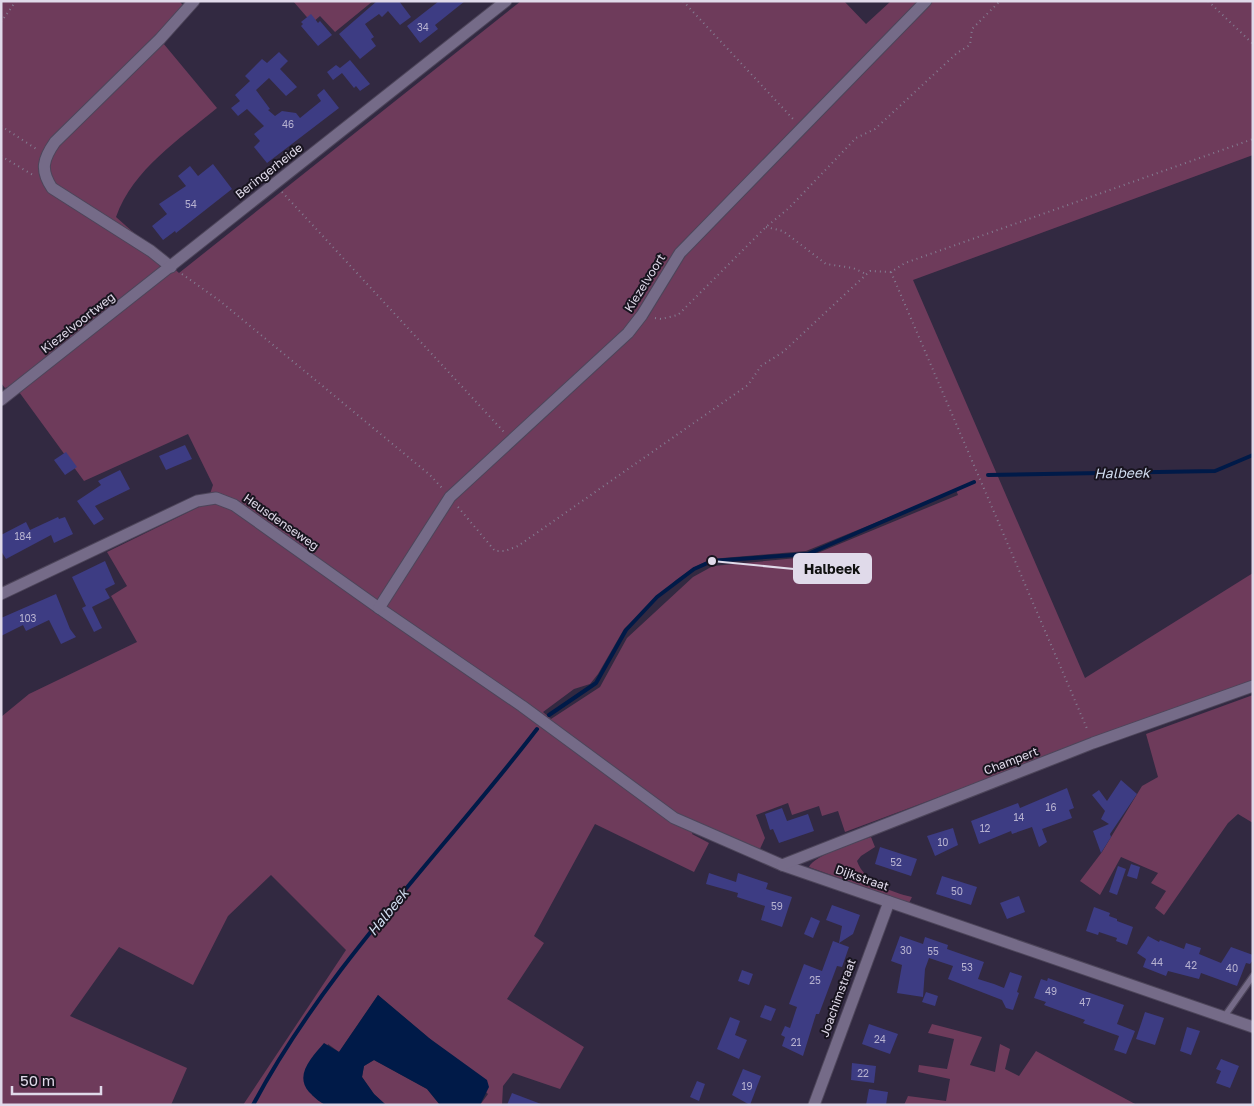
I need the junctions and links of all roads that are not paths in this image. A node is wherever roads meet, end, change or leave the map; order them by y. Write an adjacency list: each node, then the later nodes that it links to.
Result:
1 (194, 1): 4 (street)
2 (506, 1): 4 (street, Beringerheide)
3 (926, 1): 7 (street, Kiezelvoort)
4 (171, 266): 5 (street, Kiezelvoortweg)
5 (1, 400)
6 (1, 594): 7 (street, Heusdenseweg)
7 (379, 608): 9 (street, Heusdenseweg)
8 (1253, 686): 10 (street, Champert)
9 (522, 706): 10 (street, Dijkstraat)
10 (782, 865): 11 (street, Dijkstraat)
11 (889, 902): 13 (street, Dijkstraat); 15 (street, Joachimstraat)
12 (1253, 976): 13 (lane)
13 (1224, 1017): 14 (street, Dijkstraat)
14 (1253, 1027)
15 (814, 1105)

